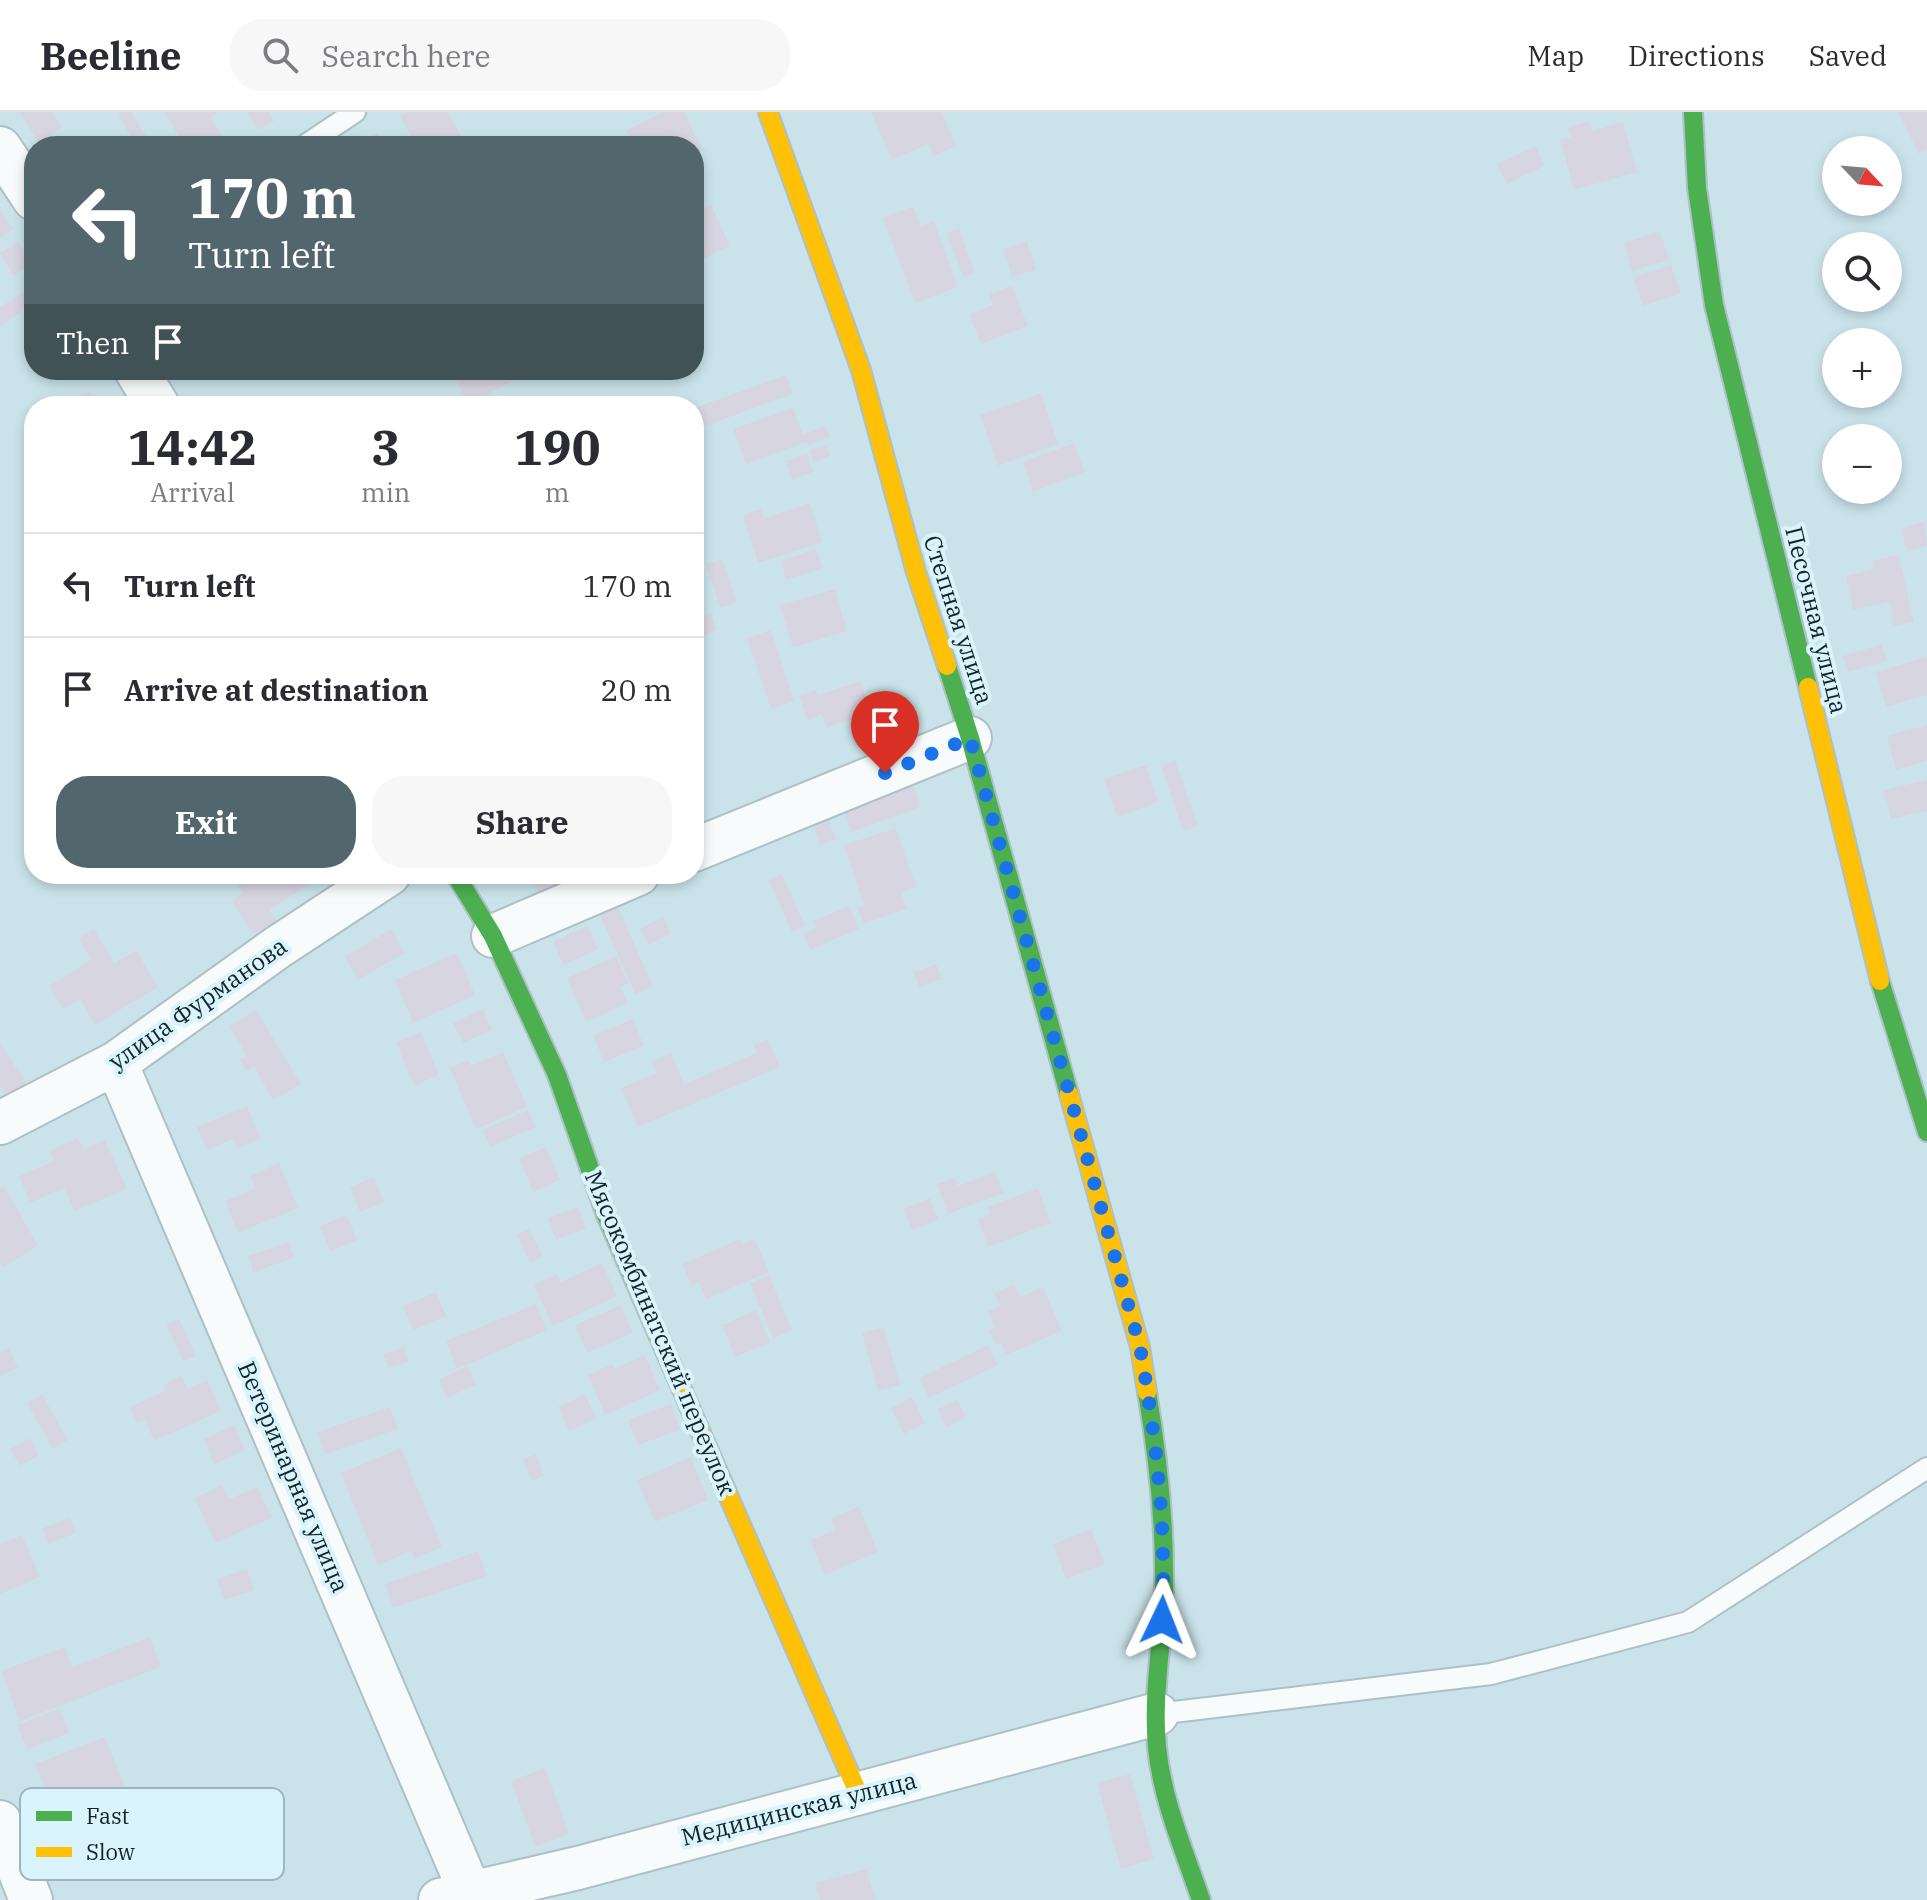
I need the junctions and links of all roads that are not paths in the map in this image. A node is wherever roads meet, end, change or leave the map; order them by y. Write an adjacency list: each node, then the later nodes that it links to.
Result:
1 (355, 112): 4 (lane)
2 (768, 112): 7 (street, Степная улица)
3 (1693, 112): 15 (street, Песочная улица)
4 (319, 136)
5 (0, 148): 6 (street)
6 (24, 184)
7 (970, 738): 8 (street); 17 (street, Степная улица)
8 (704, 846)
9 (374, 884): 13 (street, улица Фурманова)
10 (461, 884): 12 (street, Мясокомбинатский переулок)
11 (615, 884): 12 (street)
12 (493, 936): 18 (street, Мясокомбинатский переулок)
13 (116, 1063): 14 (street, улица Фурманова); 23 (street, Ветеринарная улица)
14 (0, 1123)
15 (1927, 1132)
16 (1927, 1468): 17 (lane)
17 (1157, 1714): 18 (street, Медицинская улица); 25 (street, Степная улица)
18 (859, 1795): 22 (street, Медицинская улица)
19 (0, 1822): 20 (street)
20 (20, 1872)
21 (23, 1880): 24 (street)
22 (582, 1884): 23 (street, Медицинская улица)
23 (455, 1896)
24 (31, 1900)
25 (1201, 1900)

